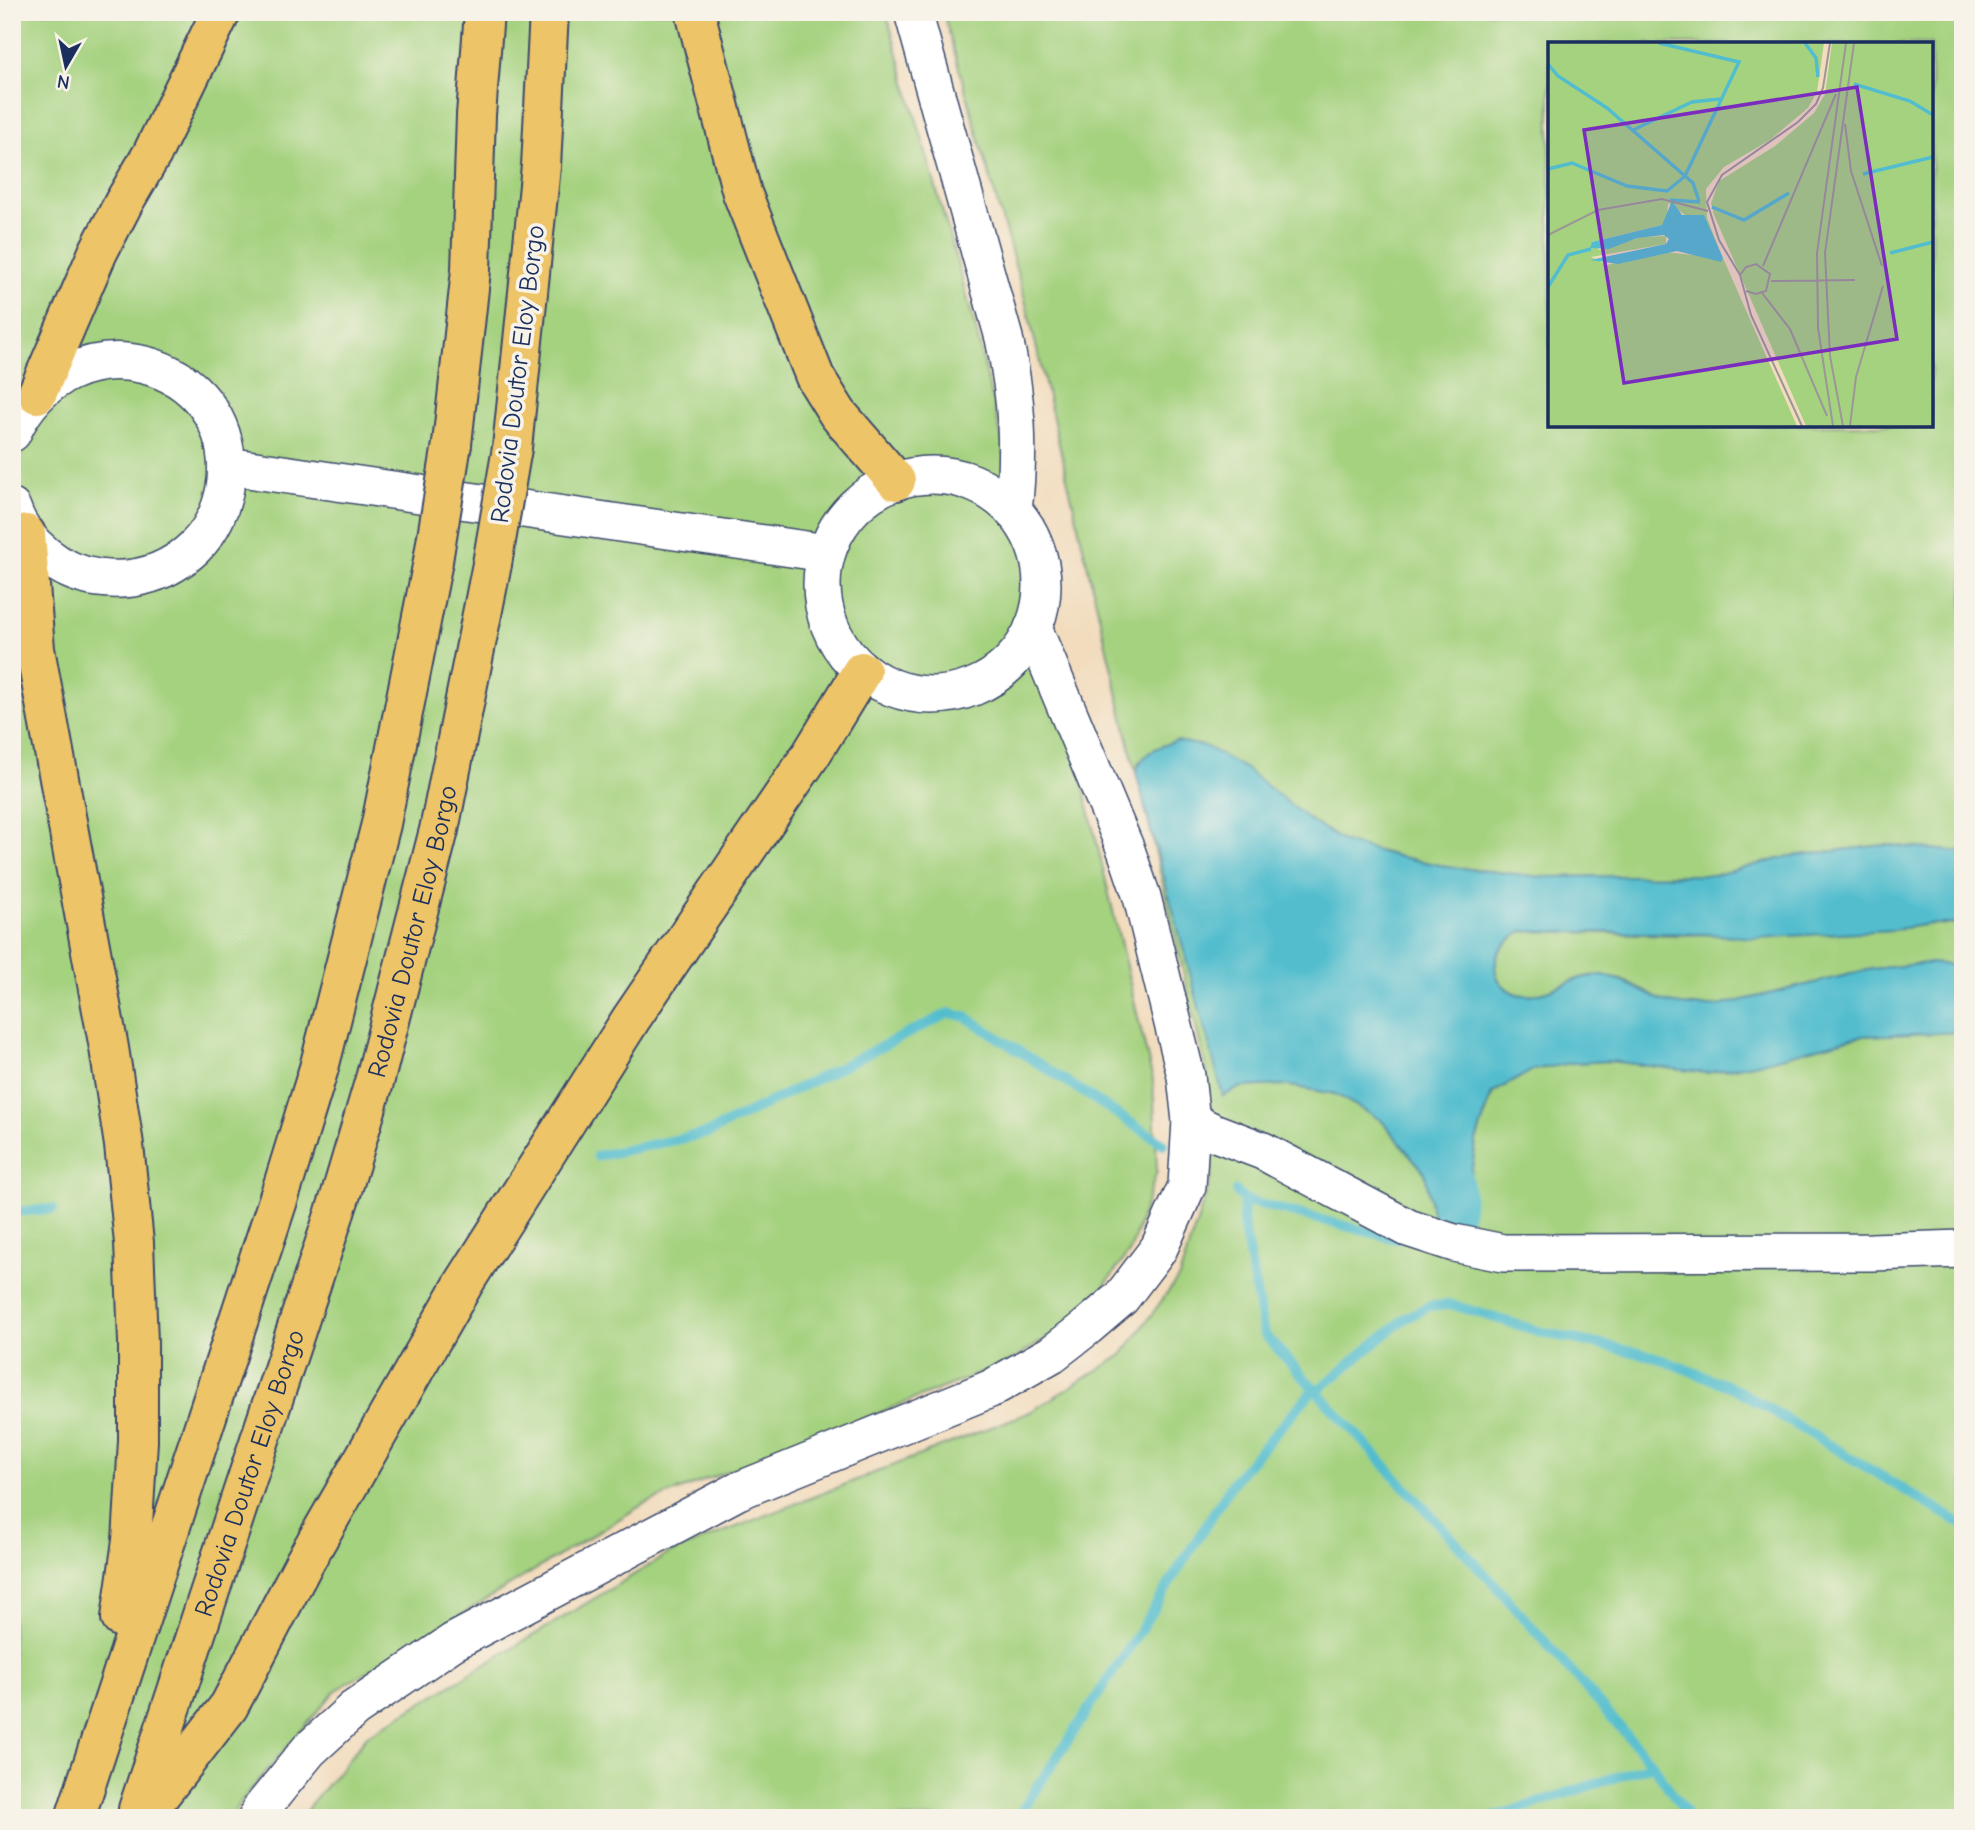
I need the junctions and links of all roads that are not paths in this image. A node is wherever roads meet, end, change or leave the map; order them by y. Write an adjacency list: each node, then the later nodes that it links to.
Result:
1 (221, 12): 6 (highway)
2 (484, 12): 17 (highway, bridge)
3 (549, 12): 18 (highway, Rodovia Doutor Eloy Borgo, bridge)
4 (695, 12): 9 (highway)
5 (913, 12): 10 (street)
6 (37, 394): 7 (street); 8 (street)
7 (12, 433)
8 (227, 466): 11 (street); 12 (street)
9 (896, 481): 10 (street); 12 (street)
10 (1013, 510): 13 (street)
11 (19, 521): 17 (highway)
12 (826, 553): 14 (street)
13 (1033, 628): 14 (street); 15 (street)
14 (862, 671): 19 (highway)
15 (1191, 1121): 16 (street); 20 (street)
16 (1963, 1249)
17 (74, 1818)
18 (135, 1818)
19 (142, 1818)
20 (257, 1818)

